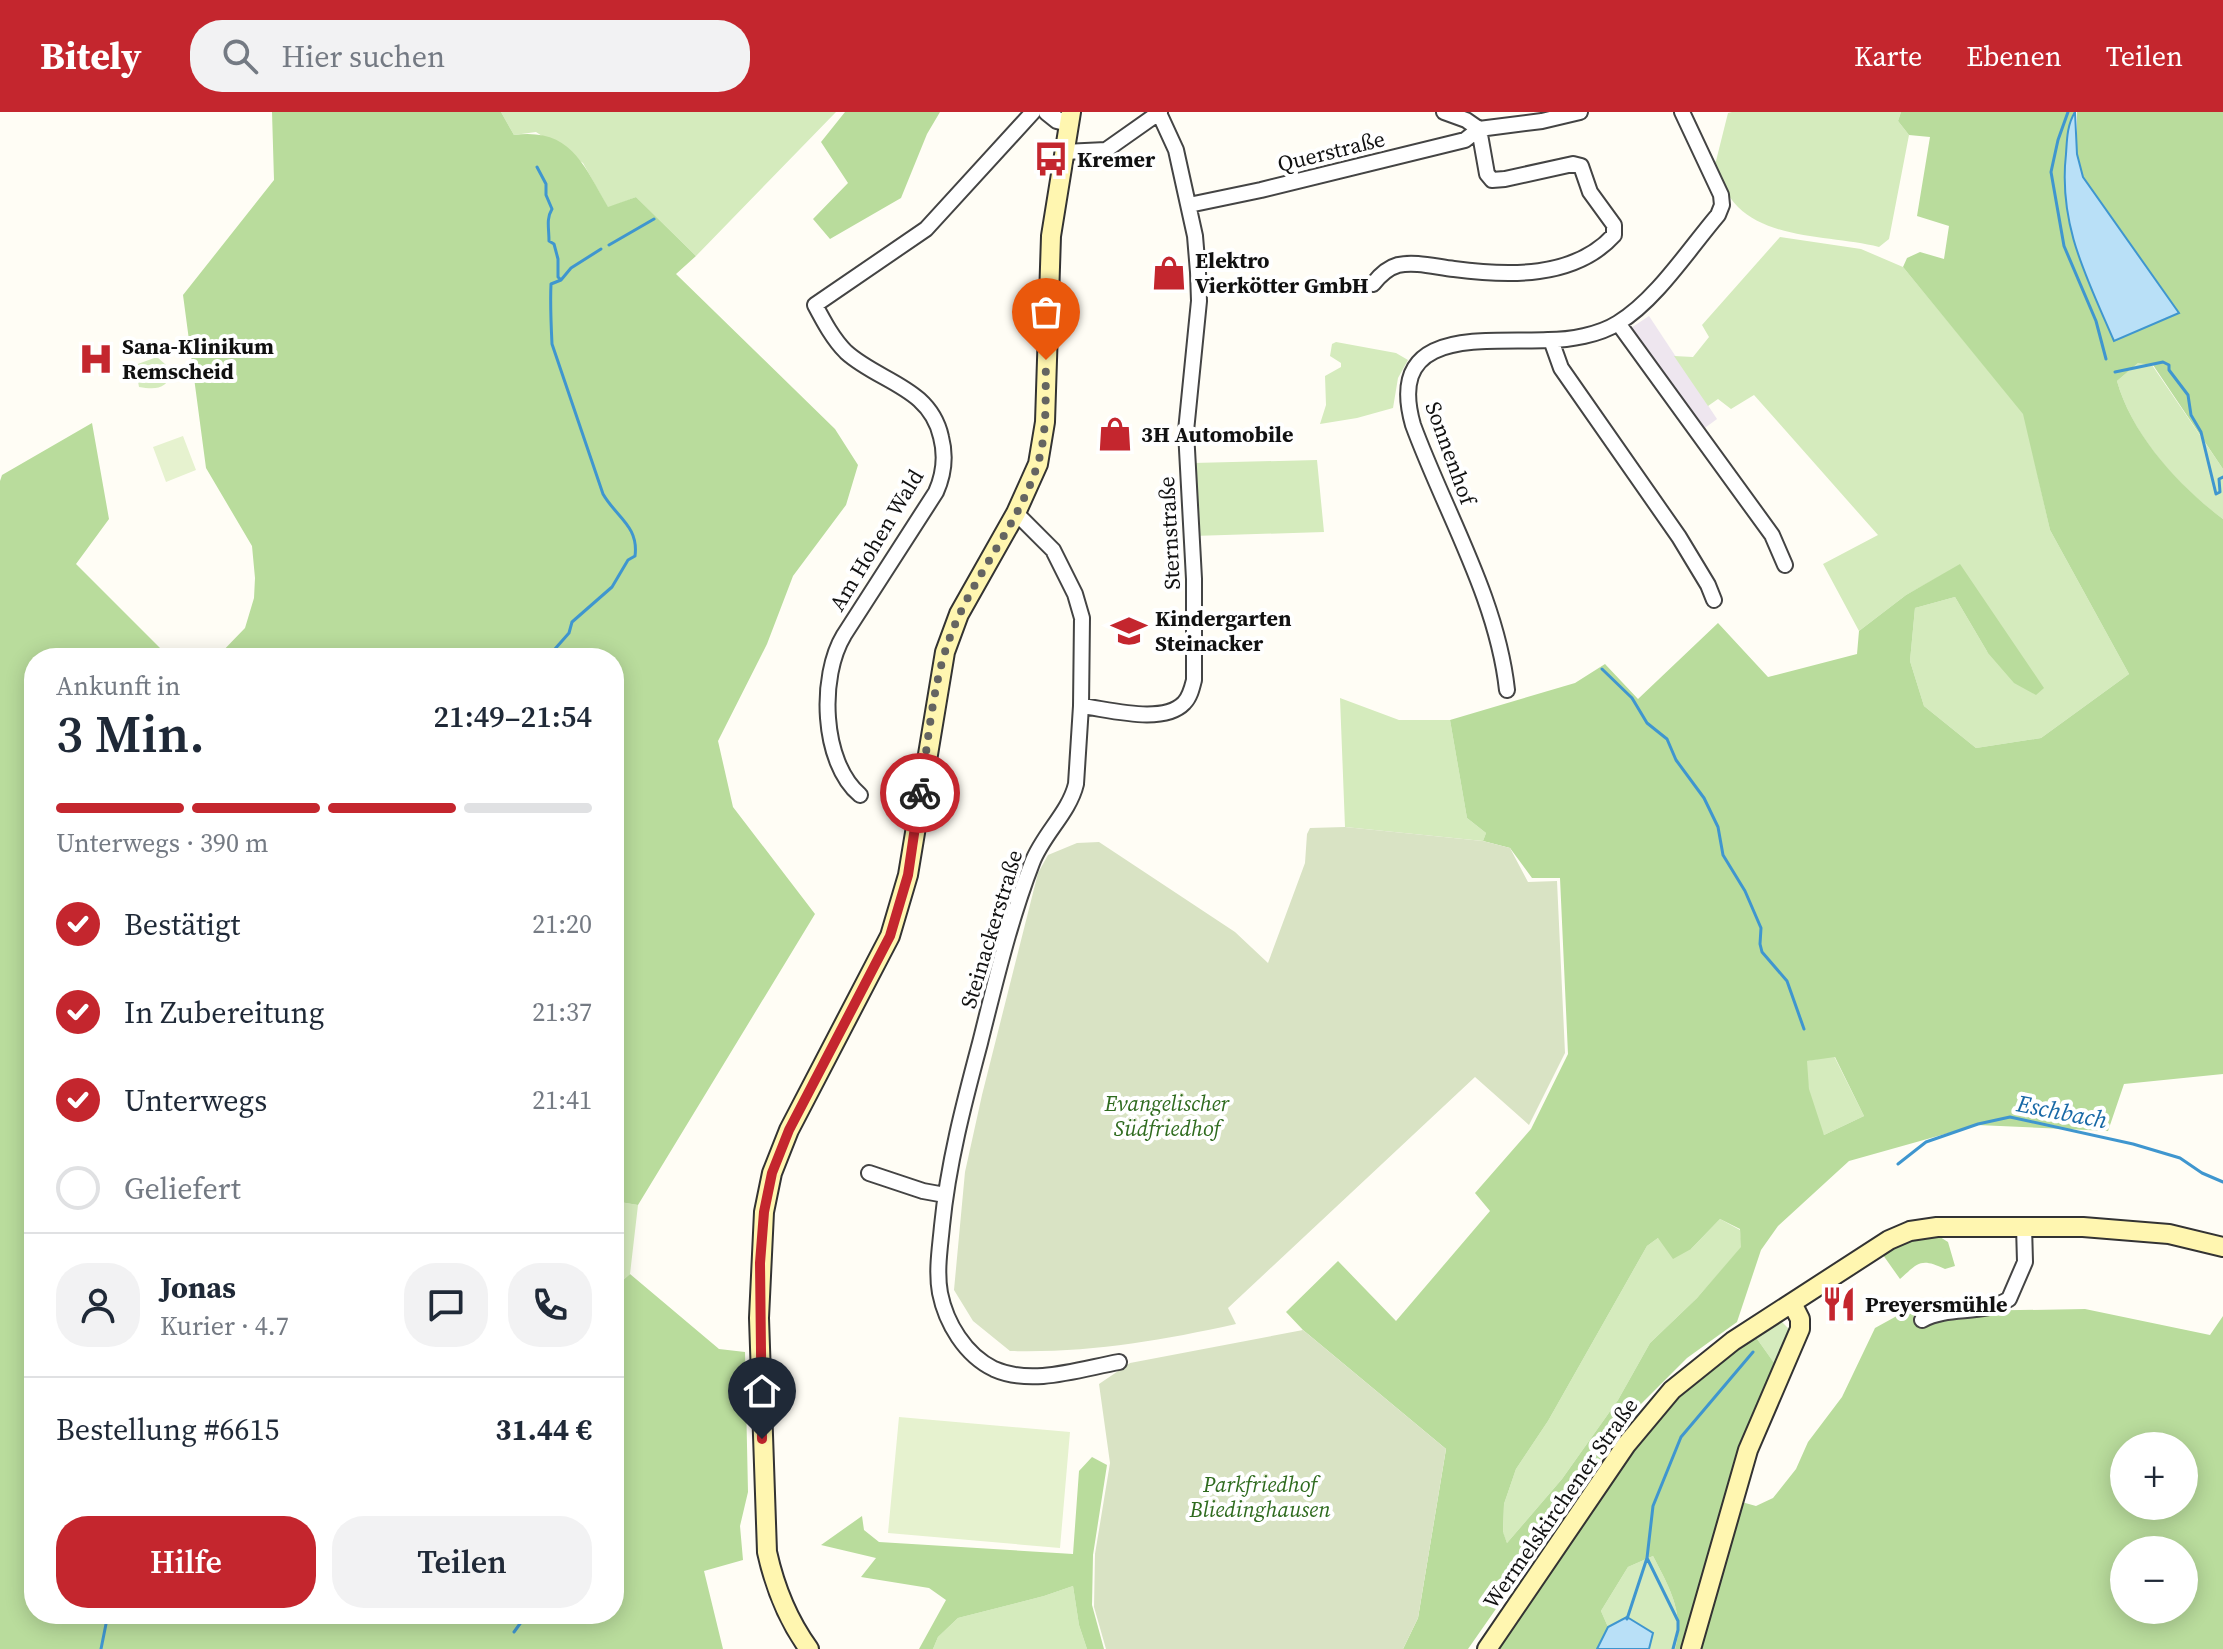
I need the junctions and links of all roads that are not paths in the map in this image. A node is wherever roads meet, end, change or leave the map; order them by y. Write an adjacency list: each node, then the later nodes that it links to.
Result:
1 (1033, 112): 19 (street, Am Hohen Wald)
2 (1047, 112): 7 (street)
3 (1159, 112): 9 (street); 10 (street, Sternstraße)
4 (1580, 112): 8 (street, Querstraße)
5 (1682, 112): 12 (street, Sonnenhof)
6 (1449, 113): 8 (street)
7 (1070, 118): 9 (main road)
8 (1479, 129): 10 (street, Querstraße); 11 (street)
9 (1064, 152): 14 (main road)
10 (1189, 205): 18 (street, Sternstraße)
11 (1373, 284)
12 (1618, 323): 13 (street, Sonnenhof); 15 (street)
13 (1551, 340): 16 (street); 17 (street, Sonnenhof)
14 (1016, 513): 18 (street, Steinackerstraße); 27 (main road)
15 (1785, 565)
16 (1714, 600)
17 (1507, 690)
18 (1081, 706): 21 (street, Steinackerstraße)
19 (860, 795)
20 (869, 1173): 21 (street)
21 (945, 1195): 26 (street, Steinackerstraße)
22 (2024, 1226): 23 (main road); 24 (main road); 25 (street)
23 (2223, 1247)
24 (1792, 1303): 28 (main road, Wermelskirchener Straße); 29 (main road)
25 (1922, 1320)
26 (1119, 1362)
27 (809, 1649)
28 (1487, 1649)
29 (1691, 1649)

